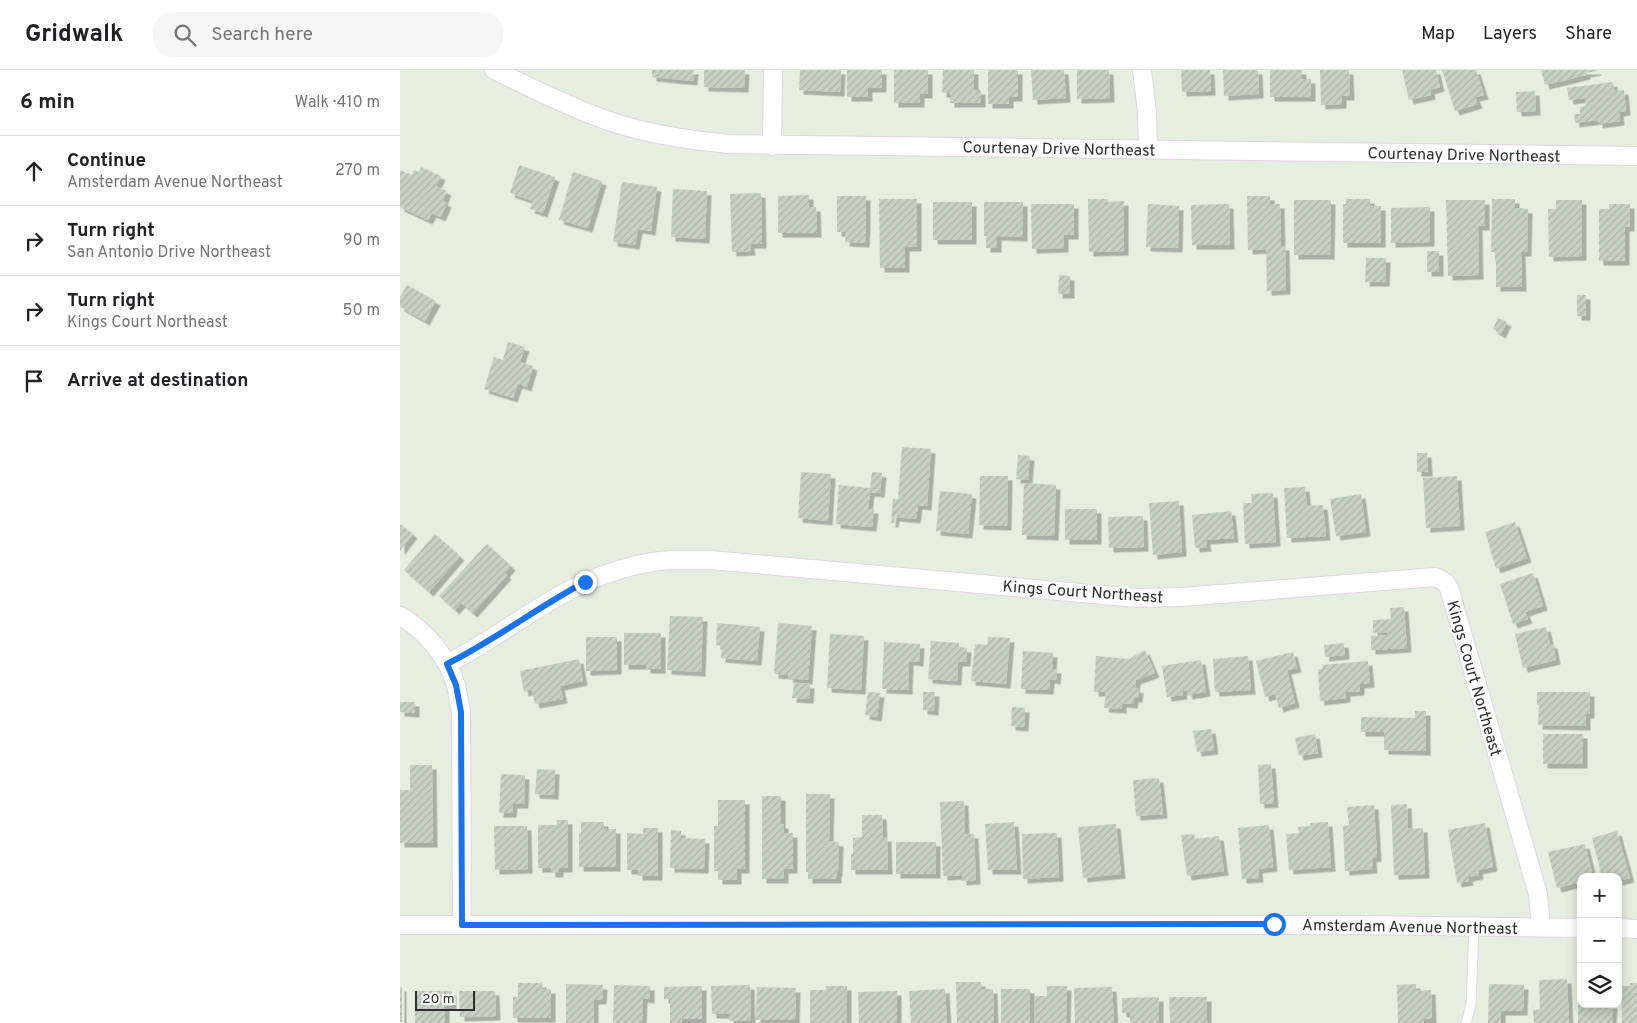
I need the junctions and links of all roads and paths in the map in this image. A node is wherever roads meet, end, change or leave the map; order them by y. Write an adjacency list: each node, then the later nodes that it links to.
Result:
1 (494, 70): 4 (street, Courtenay Drive Northeast)
2 (773, 70): 4 (street)
3 (1142, 70): 5 (street)
4 (772, 146): 5 (street, Courtenay Drive Northeast)
5 (1148, 150): 6 (street, Courtenay Drive Northeast)
6 (1637, 156)
7 (400, 616): 8 (street)
8 (447, 664): 10 (street); 12 (street, Kings Court Northeast)
9 (400, 925): 10 (street, Amsterdam Avenue Northeast)
10 (462, 925): 11 (street, Amsterdam Avenue Northeast)
11 (1474, 926): 12 (street, Amsterdam Avenue Northeast); 16 (lane)
12 (1541, 927): 13 (street, Amsterdam Avenue Northeast)
13 (1577, 928)
14 (1622, 928): 15 (street)
15 (1637, 929)
16 (1466, 1023)

